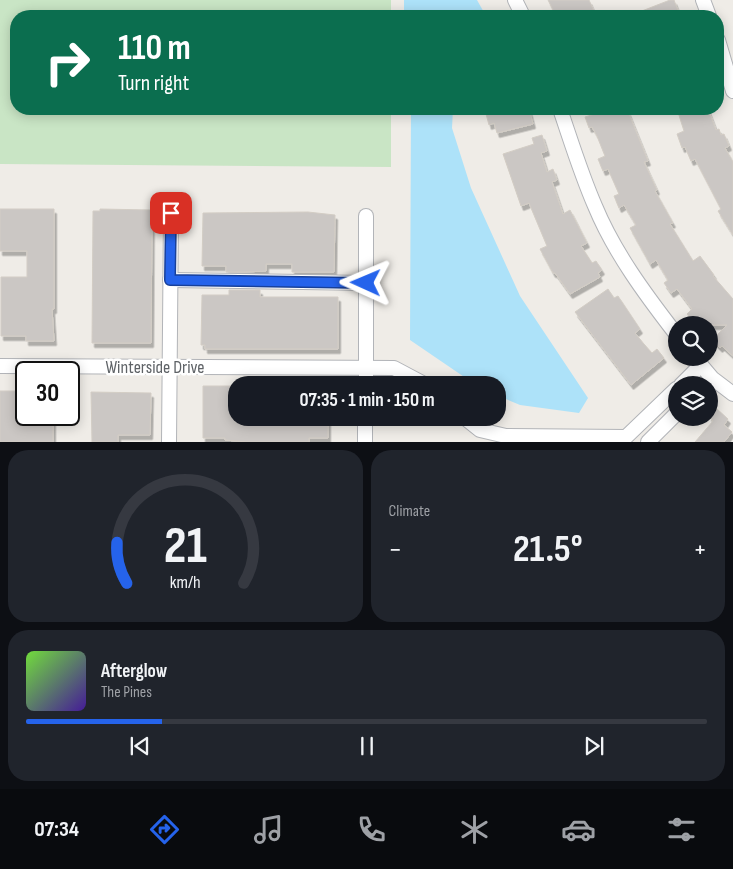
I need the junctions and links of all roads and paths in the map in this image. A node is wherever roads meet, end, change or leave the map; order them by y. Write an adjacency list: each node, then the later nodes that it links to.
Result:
1 (724, 60): 2 (street)
2 (733, 91)
3 (562, 115): 8 (street)
4 (171, 213): 6 (street)
5 (366, 216): 7 (street)
6 (170, 280): 7 (street); 10 (street)
7 (366, 283): 11 (street)
8 (668, 324)
9 (0, 366): 10 (street, Winterside Drive)
10 (170, 367): 11 (street, Winterside Drive); 21 (street)
11 (366, 368): 12 (street); 13 (street, Winterside Drive)
12 (366, 376)
13 (409, 376)
14 (718, 386): 15 (street)
15 (733, 394)
16 (668, 398): 20 (street)
17 (668, 422): 23 (street)
18 (365, 426): 22 (street)
19 (475, 426): 20 (street)
20 (633, 438)
21 (169, 442)
22 (365, 442)
23 (648, 442)

